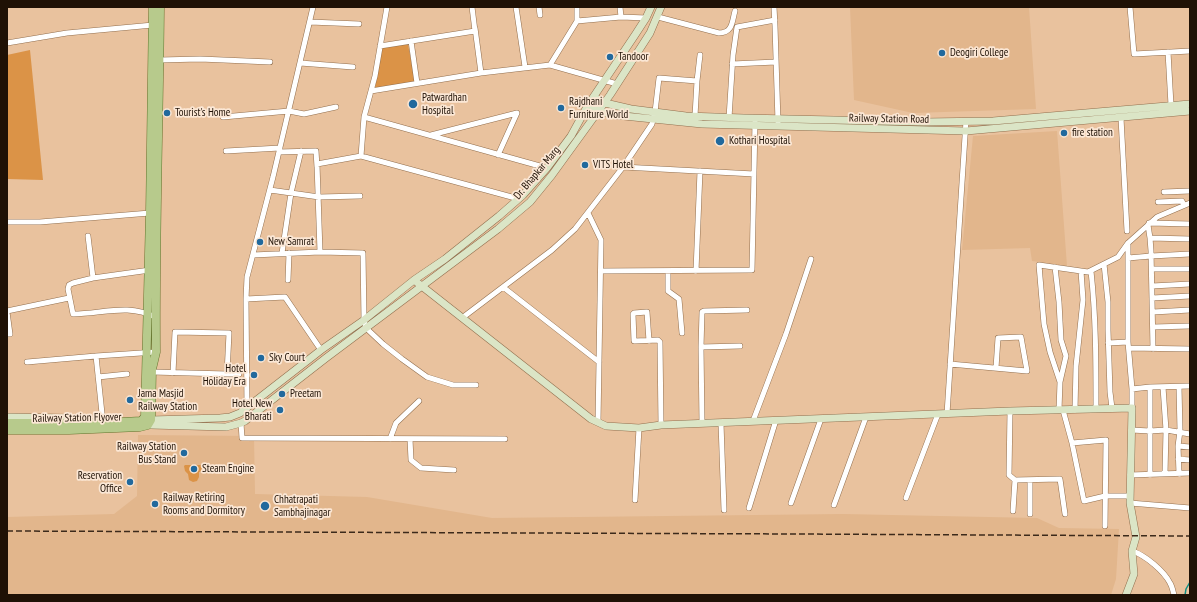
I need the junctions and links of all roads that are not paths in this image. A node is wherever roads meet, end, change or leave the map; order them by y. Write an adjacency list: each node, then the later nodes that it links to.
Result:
1 (153, 7): 23 (main road)
2 (160, 7): 31 (main road)
3 (313, 7): 21 (street)
4 (387, 7): 27 (street)
5 (472, 7): 24 (street)
6 (516, 7): 38 (street)
7 (539, 7): 15 (street)
8 (577, 7): 20 (street)
9 (620, 7): 16 (street)
10 (651, 7): 18 (street, Dr. Bhapkar Marg)
11 (662, 7): 17 (street, Dr. Bhapkar Marg)
12 (774, 7): 19 (street)
13 (1130, 7): 29 (street)
14 (736, 10): 17 (street)
15 (540, 15)
16 (621, 17): 18 (street); 20 (street)
17 (658, 17): 44 (street, Dr. Bhapkar Marg)
18 (646, 18): 41 (street, Dr. Bhapkar Marg)
19 (775, 20): 33 (street); 36 (street)
20 (577, 21): 35 (street)
21 (310, 22): 22 (street); 34 (street)
22 (359, 24)
23 (153, 25): 26 (street); 40 (main road)
24 (474, 25): 25 (street); 39 (street)
25 (411, 41): 27 (street); 43 (street)
26 (7, 43)
27 (380, 46): 45 (street)
28 (1190, 51): 29 (street)
29 (1168, 52): 50 (street)
30 (700, 55): 42 (street)
31 (160, 60): 32 (street); 40 (main road)
32 (270, 62)
33 (776, 62): 36 (street); 60 (street)
34 (300, 63): 37 (street); 52 (street)
35 (550, 64): 38 (street); 41 (street)
36 (732, 64): 59 (street)
37 (353, 67)
38 (525, 67): 39 (street)
39 (481, 73): 43 (street)
40 (156, 74): 72 (main road)
41 (606, 80): 44 (street); 46 (street, Dr. Bhapkar Marg)
42 (697, 81): 55 (street); 56 (street)
43 (417, 83): 45 (street)
44 (617, 84): 47 (street, Dr. Bhapkar Marg)
45 (371, 91): 58 (street)
46 (594, 97): 47 (street, Railway Station Road); 49 (street, Dr. Bhapkar Marg)
47 (605, 103): 53 (street, Dr. Bhapkar Marg); 55 (street, Railway Station Road)
48 (1190, 104): 50 (street, Railway Station Road)
49 (588, 105): 53 (street, Railway Station Road); 76 (street, Dr. Bhapkar Marg)
50 (1171, 105): 63 (street, Railway Station Road)
51 (336, 107): 52 (street)
52 (289, 111): 57 (street); 68 (street)
53 (599, 111): 62 (street, Railway Station Road); 121 (street, Dr. Bhapkar Marg)
54 (1190, 111): 61 (street, Railway Station Road)
55 (655, 112): 56 (street, Railway Station Road); 62 (street)
56 (695, 116): 59 (street, Railway Station Road)
57 (223, 117)
58 (364, 117): 67 (street); 73 (street)
59 (729, 118): 64 (street, Railway Station Road)
60 (777, 118): 63 (street, Railway Station Road); 64 (street, Railway Station Road); 65 (street)
61 (1121, 118): 66 (street, Railway Station Road); 94 (street)
62 (654, 120): 64 (street, Railway Station Road); 74 (street)
63 (966, 121): 66 (street)
64 (756, 122): 65 (street, Railway Station Road); 78 (street)
65 (778, 126): 66 (street, Railway Station Road)
66 (966, 131): 153 (street)
67 (430, 135): 71 (street); 71 (street)
68 (280, 150): 69 (street); 70 (street); 79 (street)
69 (226, 151)
70 (301, 151): 75 (street); 82 (street)
71 (498, 154): 76 (street)
72 (155, 155): 89 (main road); 109 (main road)
73 (361, 156): 75 (street); 85 (street)
74 (623, 167): 77 (street); 90 (street)
75 (317, 168): 84 (street)
76 (547, 168): 85 (street, Dr. Bhapkar Marg)
77 (700, 171): 78 (street); 114 (street)
78 (754, 174): 114 (street)
79 (270, 190): 82 (street); 103 (street)
80 (1190, 191): 81 (street)
81 (1164, 192)
82 (291, 193): 84 (street); 100 (street)
83 (360, 196): 84 (street)
84 (318, 197): 99 (street)
85 (519, 199): 119 (street, Dr. Bhapkar Marg)
86 (1158, 202): 88 (street)
87 (1190, 203): 88 (street)
88 (1184, 205): 92 (street)
89 (150, 213): 91 (street); 109 (main road)
90 (588, 213): 112 (street); 123 (street)
91 (7, 222)
92 (1148, 224): 93 (street); 96 (street); 98 (street)
93 (1190, 224)
94 (1127, 231)
95 (88, 236): 117 (street)
96 (1150, 238): 97 (street); 104 (street)
97 (1190, 239)
98 (1128, 243): 105 (street); 107 (street)
99 (320, 252): 101 (street); 134 (street)
100 (282, 253): 101 (street); 103 (street)
101 (289, 253): 118 (street)
102 (1190, 254): 104 (street)
103 (253, 255): 126 (street)
104 (1151, 256): 105 (street); 110 (street)
105 (1128, 258): 141 (street)
106 (811, 259): 183 (street)
107 (1104, 264): 116 (street); 142 (street)
108 (1055, 267): 115 (street); 161 (street); 161 (street)
109 (152, 269): 117 (street); 132 (main road)
110 (1152, 269): 111 (street); 122 (street)
111 (1190, 269)
112 (601, 271): 113 (street); 152 (street)
113 (668, 271): 114 (street); 138 (street)
114 (696, 271)
115 (1081, 271): 116 (street); 174 (street)
116 (1091, 271): 172 (street)
117 (93, 278): 125 (street)
118 (288, 280)
119 (414, 280): 121 (street); 134 (street, Dr. Bhapkar Marg)
120 (1190, 284): 122 (street)
121 (422, 286): 133 (street); 137 (street, Dr. Bhapkar Marg)
122 (1152, 286): 127 (street)
123 (503, 287): 133 (street); 152 (street)
124 (1190, 296): 127 (street)
125 (69, 298): 130 (street); 132 (street)
126 (246, 298): 148 (street); 169 (street)
127 (1152, 298): 131 (street)
128 (747, 310): 144 (street)
129 (1190, 310): 131 (street)
130 (7, 312): 139 (street)
131 (1153, 312): 136 (street)
132 (152, 315): 149 (main road)
133 (462, 318): 184 (street)
134 (364, 320): 137 (street); 148 (street, Dr. Bhapkar Marg)
135 (1190, 326): 136 (street)
136 (1153, 327): 146 (street)
137 (366, 328): 162 (street); 190 (street, Dr. Bhapkar Marg)
138 (682, 333)
139 (7, 334)
140 (649, 341): 140 (street); 191 (street)
141 (1128, 342): 142 (street); 145 (street)
142 (1108, 343): 170 (street)
143 (740, 346): 144 (street)
144 (701, 347): 188 (street)
145 (1129, 348): 146 (street); 167 (street)
146 (1153, 349): 147 (street)
147 (1190, 349)
148 (321, 350): 169 (street, Dr. Bhapkar Marg)
149 (152, 352): 150 (street); 155 (main road); 182 (main road)
150 (96, 356): 151 (street); 160 (street)
151 (27, 362)
152 (599, 362): 184 (street)
153 (950, 364): 154 (street); 177 (street)
154 (996, 368): 154 (street)
155 (152, 372): 156 (street); 182 (main road)
156 (173, 373): 158 (street); 158 (street)
157 (127, 374): 160 (street)
158 (227, 374): 159 (street)
159 (239, 374)
160 (98, 377): 187 (street)
161 (1060, 382): 173 (street)
162 (476, 385)
163 (1190, 386): 166 (street)
164 (1150, 387): 165 (street); 167 (street); 197 (street)
165 (1163, 387): 166 (street); 196 (street)
166 (1179, 387): 198 (street)
167 (1132, 389): 171 (street)
168 (419, 401): 200 (street)
169 (247, 408): 182 (street, Dr. Bhapkar Marg)
170 (1112, 408): 171 (street); 172 (street)
171 (1132, 408): 195 (street)
172 (1096, 409): 174 (street)
173 (1061, 410): 174 (street); 175 (street); 203 (street)
174 (1075, 410)
175 (1010, 411): 177 (street); 214 (street)
176 (938, 414): 177 (street); 179 (street); 217 (street)
177 (947, 414)
178 (7, 417): 186 (street)
179 (866, 417): 180 (street); 221 (street)
180 (821, 419): 181 (street); 220 (street)
181 (776, 420): 183 (street); 222 (street)
182 (146, 421): 187 (main road, Railway Station Flyover); 190 (street); 192 (main road, Railway Station Flyover)
183 (753, 421): 189 (street)
184 (598, 422): 193 (street)
185 (7, 423): 192 (main road, Railway Station Flyover)
186 (82, 423): 187 (main road, Railway Station Flyover); 192 (main road, Railway Station Flyover)
187 (102, 423)
188 (702, 423): 189 (street); 191 (street)
189 (721, 423): 224 (street)
190 (241, 424): 200 (street)
191 (661, 425): 193 (street)
192 (68, 427): 194 (main road, Railway Station Flyover)
193 (639, 428): 218 (street)
194 (7, 430)
195 (1131, 430): 197 (street); 213 (street)
196 (1166, 430): 197 (street); 198 (street); 211 (street)
197 (1150, 431): 210 (street)
198 (1180, 431): 199 (street); 204 (street)
199 (1190, 434)
200 (390, 439): 201 (street)
201 (410, 439): 202 (street); 208 (street)
202 (505, 439)
203 (1072, 443): 216 (street); 216 (street)
204 (1178, 446): 205 (street); 206 (street)
205 (1190, 447)
206 (1178, 459): 207 (street); 212 (street)
207 (1190, 460)
208 (454, 470)
209 (1190, 473): 212 (street)
210 (1150, 474): 211 (street); 213 (street)
211 (1166, 474): 212 (street)
212 (1178, 474)
213 (1130, 475): 219 (street)
214 (1015, 480): 215 (street); 225 (street)
215 (1030, 480): 226 (street); 227 (street)
216 (1105, 496): 219 (street); 228 (street)
217 (906, 498)
218 (635, 500)
219 (1130, 500): 223 (street); 229 (street)
220 (791, 503)
221 (834, 505)
222 (749, 508)
223 (1190, 508)
224 (724, 510)
225 (1013, 511)
226 (1030, 514)
227 (1064, 514)
228 (1105, 526)
229 (1132, 550): 230 (street); 231 (street)
230 (1126, 595)
231 (1174, 595)

